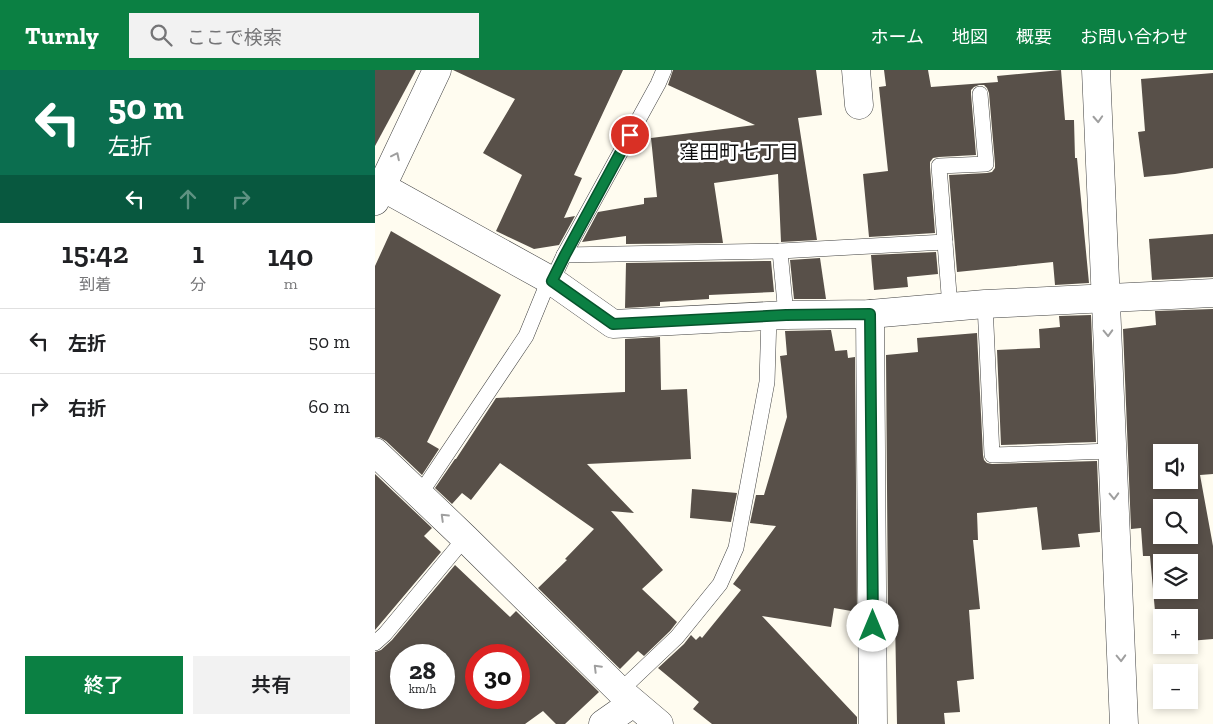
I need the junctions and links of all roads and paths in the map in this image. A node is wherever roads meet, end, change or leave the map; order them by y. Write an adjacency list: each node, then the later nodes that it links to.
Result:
1 (437, 70): 7 (street, one-way to 1)
2 (664, 70): 10 (lane)
3 (856, 70): 6 (street)
4 (1096, 70): 13 (street, one-way to 13)
5 (980, 94): 8 (lane)
6 (859, 105)
7 (377, 190): 11 (street)
8 (945, 242): 9 (lane); 15 (lane)
9 (779, 251): 10 (lane); 17 (lane)
10 (565, 255): 11 (lane)
11 (552, 281): 17 (street); 20 (lane)
12 (1213, 293): 13 (street)
13 (1106, 298): 14 (street); 18 (street, one-way to 18)
14 (985, 304): 15 (street); 18 (lane)
15 (950, 307): 16 (street)
16 (870, 314): 17 (street); 26 (street)
17 (777, 316): 23 (lane)
18 (1112, 451): 27 (street, one-way to 27)
19 (375, 452): 20 (street)
20 (420, 494): 21 (street, one-way to 20)
21 (465, 538): 22 (lane); 23 (street, one-way to 21)
22 (375, 643)
23 (626, 697): 24 (street); 25 (street)
24 (603, 724)
25 (659, 724)
26 (873, 724)
27 (1124, 724)

